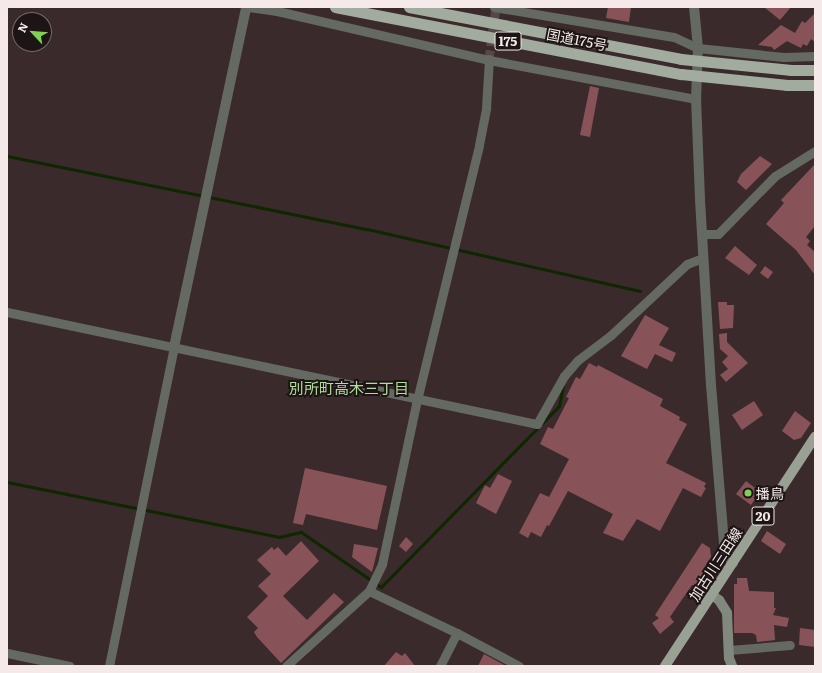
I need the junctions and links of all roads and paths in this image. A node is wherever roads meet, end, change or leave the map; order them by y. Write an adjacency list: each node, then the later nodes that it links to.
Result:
1 (247, 7): 8 (street); 16 (street)
2 (335, 7): 10 (highway, 国道175号 / 175, bridge)
3 (409, 7): 9 (highway, 国道175号 / 175, bridge)
4 (496, 7): 6 (street)
5 (694, 7): 6 (street)
6 (698, 48): 7 (street); 11 (street)
7 (815, 56)
8 (489, 59): 11 (street); 17 (street)
9 (815, 70)
10 (815, 85)
11 (696, 99): 13 (street)
12 (815, 151): 13 (street)
13 (703, 234): 14 (street)
14 (703, 258): 17 (street); 19 (street)
15 (7, 312): 16 (street)
16 (174, 347): 17 (street); 27 (street)
17 (417, 400): 20 (street)
18 (815, 437): 19 (main road, 加古川三田線 / 20)
19 (733, 563): 21 (main road, 加古川三田線 / 20)
20 (369, 591): 22 (street); 28 (street)
21 (712, 595): 24 (main road); 31 (main road, 加古川三田線 / 20)
22 (457, 633): 29 (street); 30 (street)
23 (790, 645): 24 (street)
24 (729, 650): 32 (main road)
25 (7, 653): 26 (street)
26 (70, 666)
27 (109, 666)
28 (286, 666)
29 (440, 666)
30 (519, 666)
31 (665, 666)
32 (732, 666)

